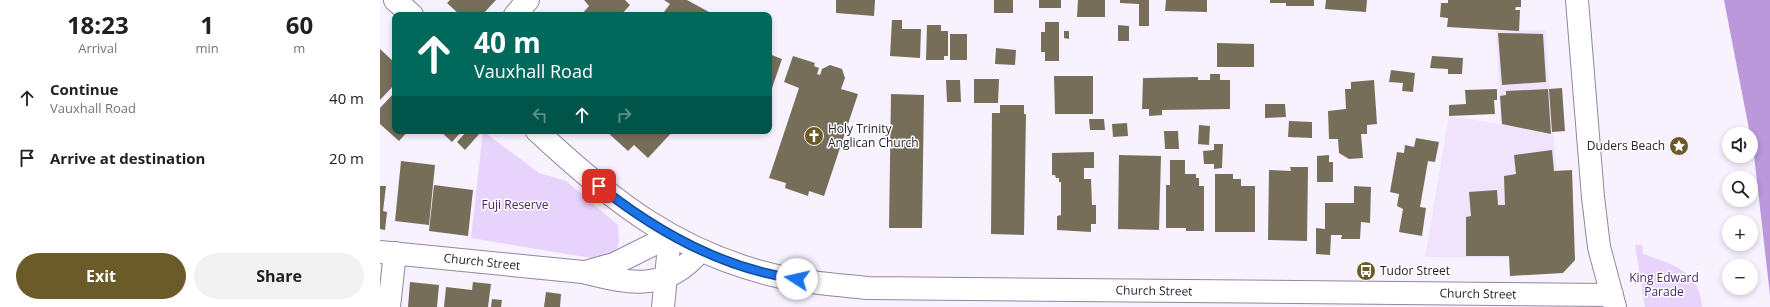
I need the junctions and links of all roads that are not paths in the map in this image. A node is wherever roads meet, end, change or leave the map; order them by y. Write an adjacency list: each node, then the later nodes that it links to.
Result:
1 (395, 0): 4 (street)
2 (528, 0): 5 (street)
3 (1577, 0): 14 (street)
4 (409, 12)
5 (518, 12)
6 (540, 134): 7 (street)
7 (670, 236): 8 (street, Church Street); 10 (street, Church Street); 11 (street)
8 (700, 251): 11 (street, Church Street); 12 (street, Church Street)
9 (388, 252): 10 (street, Church Street); 15 (street)
10 (583, 272): 11 (street, Church Street)
11 (665, 279): 16 (street)
12 (1063, 299): 13 (street, Church Street)
13 (1309, 300): 14 (street, Church Street)
14 (1614, 301)
15 (389, 307)
16 (663, 307)

